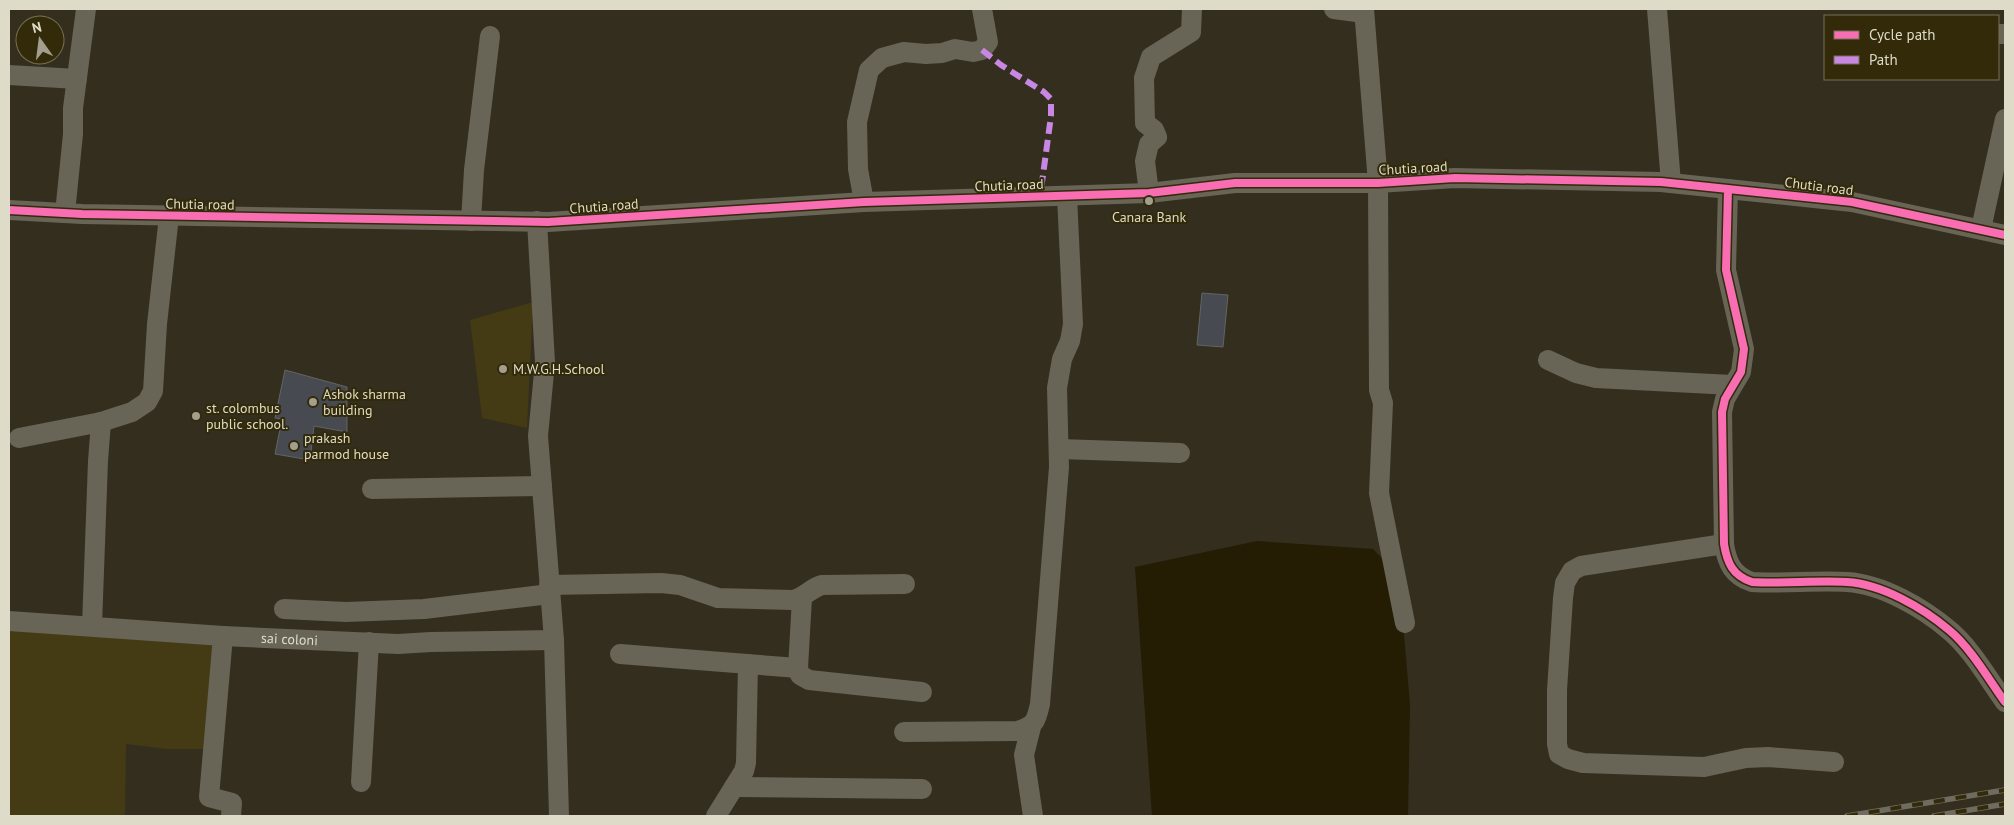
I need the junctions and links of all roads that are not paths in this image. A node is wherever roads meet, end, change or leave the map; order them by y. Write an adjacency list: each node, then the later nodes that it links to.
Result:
1 (86, 9): 9 (street)
2 (982, 9): 16 (street)
3 (1192, 9): 14 (street)
4 (1334, 9): 6 (street)
5 (1657, 9): 12 (street)
6 (1364, 11): 11 (street)
7 (490, 36): 20 (street)
8 (9, 75): 9 (street)
9 (77, 79): 18 (street)
10 (2005, 119): 22 (street)
11 (1378, 183): 12 (street, Chutia road); 14 (street, Chutia road); 38 (street)
12 (1671, 183): 13 (street, Chutia road)
13 (1728, 189): 22 (street, Chutia road); 25 (street)
14 (1149, 193): 15 (street, Chutia road)
15 (1067, 196): 16 (street, Chutia road); 28 (street)
16 (864, 202): 21 (street, Chutia road)
17 (9, 210): 18 (street, Chutia road)
18 (65, 213): 19 (street, Chutia road)
19 (169, 216): 20 (street, Chutia road); 26 (street)
20 (471, 220): 21 (street, Chutia road)
21 (537, 222): 30 (street)
22 (1981, 229): 23 (street, Chutia road)
23 (2005, 235)
24 (1548, 360): 25 (street)
25 (1732, 385): 32 (street)
26 (101, 422): 27 (street); 39 (street)
27 (19, 438)
28 (1059, 449): 29 (street); 48 (street)
29 (1180, 453)
30 (542, 486): 31 (street); 34 (street)
31 (372, 489)
32 (1724, 544): 47 (street); 50 (street)
33 (905, 584): 35 (street)
34 (550, 590): 35 (street); 36 (street); 41 (street)
35 (802, 598): 45 (street)
36 (284, 609)
37 (9, 620): 39 (street, sai coloni)
38 (1405, 623)
39 (92, 626): 40 (street, sai coloni)
40 (223, 636): 42 (street, sai coloni); 54 (street)
41 (554, 640): 42 (street, sai coloni); 55 (street)
42 (369, 642): 51 (street)
43 (620, 654): 44 (street)
44 (748, 664): 45 (street); 52 (street)
45 (798, 668): 46 (street)
46 (922, 692)
47 (2005, 702)
48 (1031, 726): 49 (street); 57 (street)
49 (904, 732)
50 (1834, 762)
51 (361, 782)
52 (734, 787): 53 (street); 56 (street)
53 (922, 789)
54 (231, 816)
55 (559, 816)
56 (716, 816)
57 (1033, 816)

